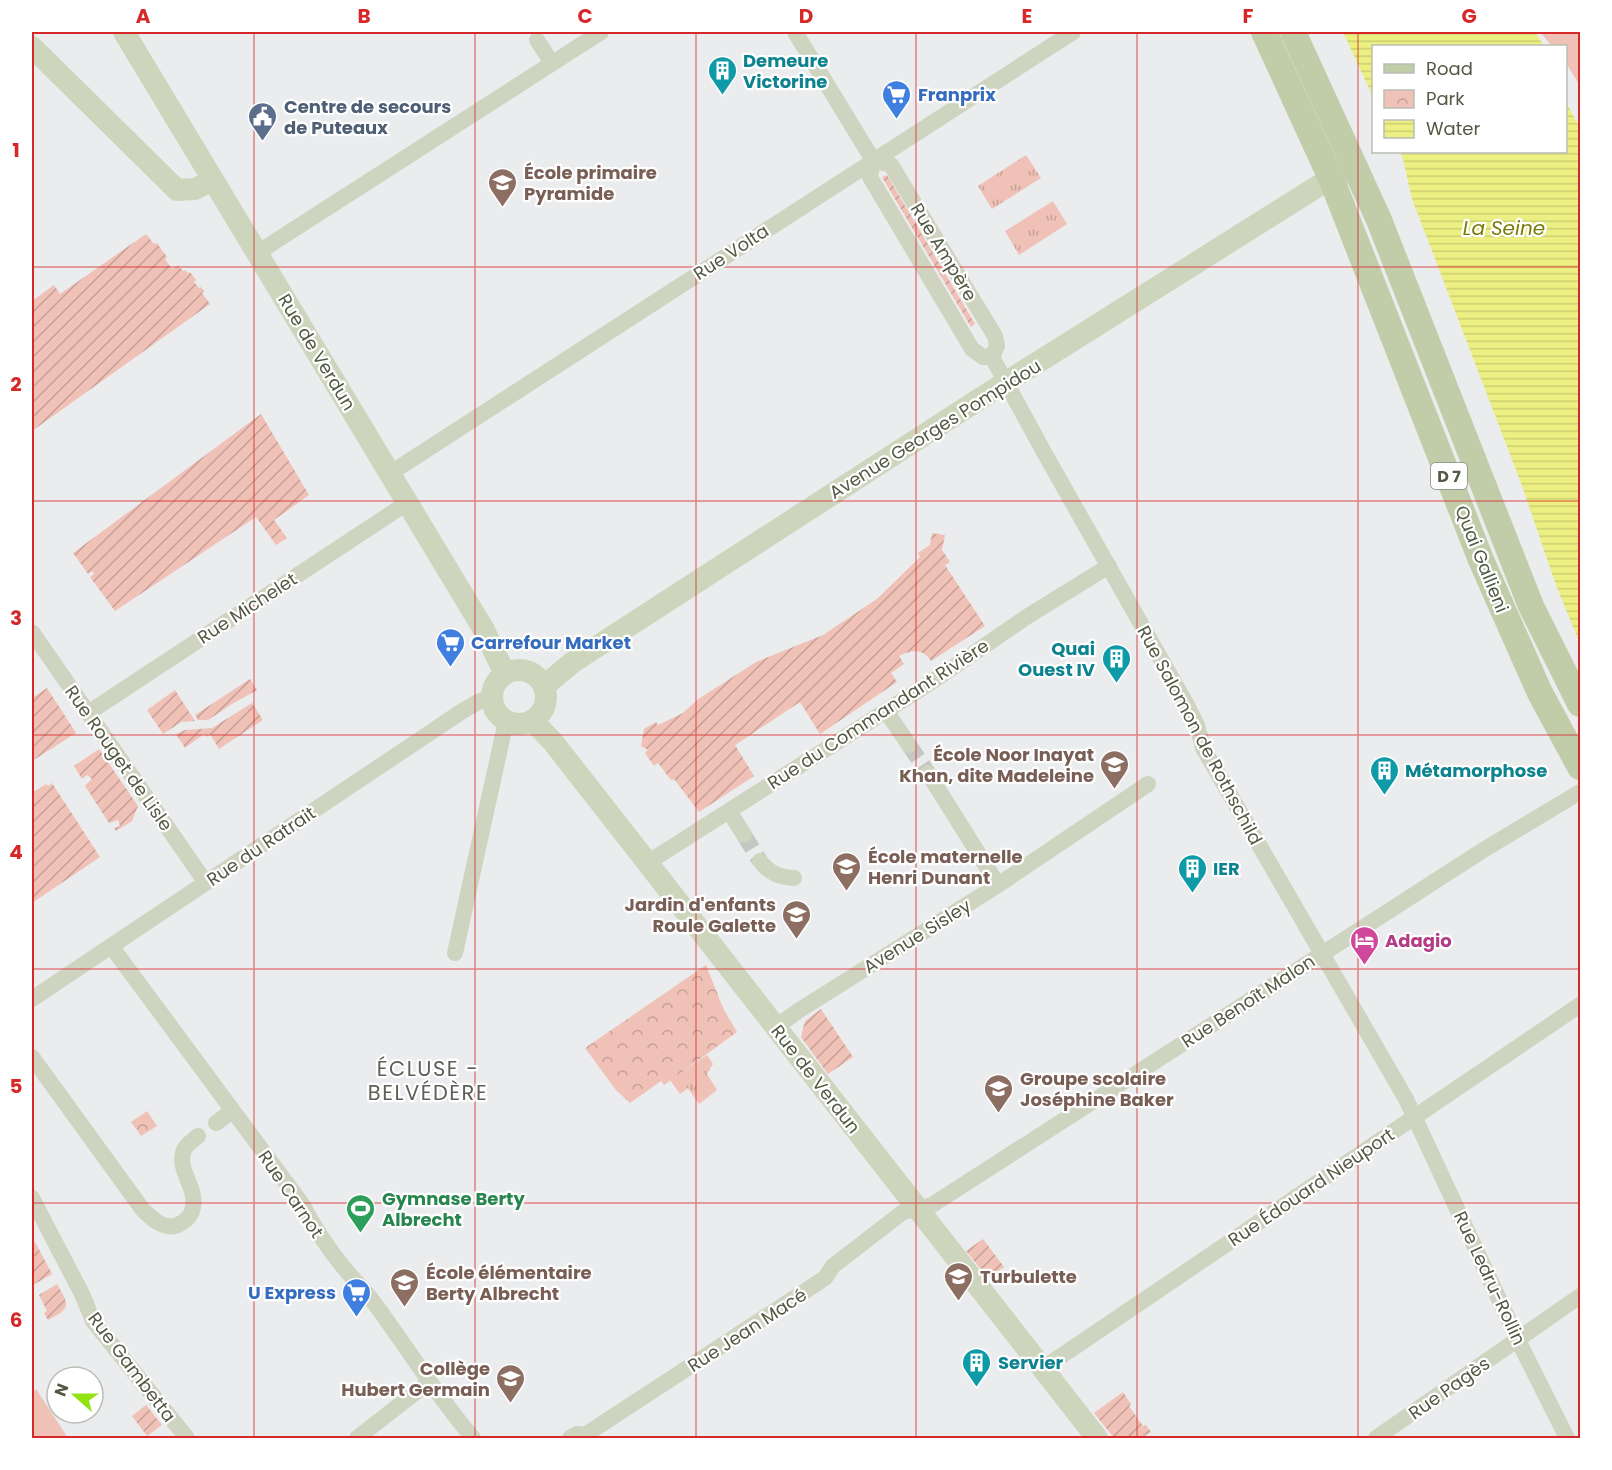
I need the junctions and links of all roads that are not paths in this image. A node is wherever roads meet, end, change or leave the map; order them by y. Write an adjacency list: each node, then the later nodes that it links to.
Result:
1 (124, 32): 13 (street, Rue de Verdun)
2 (601, 32): 9 (street)
3 (795, 32): 10 (street, Rue Ampère)
4 (1073, 32): 10 (street, Rue Volta)
5 (1264, 32): 12 (main road, D 7)
6 (1293, 32): 11 (main road, D 7)
7 (537, 40): 9 (street)
8 (32, 47): 13 (street)
9 (552, 63): 14 (street)
10 (873, 160): 15 (street, Rue Ampère); 15 (street, Rue Ampère); 17 (street, Rue Volta)
11 (1356, 168): 12 (street, Avenue Georges Pompidou); 24 (main road, Quai Gallieni / D 7)
12 (1331, 178): 16 (street, Avenue Georges Pompidou); 30 (main road, Quai Gallieni / D 7)
13 (213, 180): 14 (street, Rue de Verdun)
14 (257, 253): 17 (street, Rue de Verdun)
15 (992, 357): 16 (street, Rue Ampère)
16 (1007, 383): 19 (street, Rue Salomon de Rothschild); 22 (street, Avenue Georges Pompidou)
17 (389, 474): 18 (street, Rue de Verdun)
18 (406, 503): 21 (street, Rue de Verdun); 26 (street, Rue Michelet)
19 (1109, 566): 25 (street, Rue du Commandant Rivière); 43 (street, Rue Salomon de Rothschild)
20 (32, 632): 26 (street, Rue Rouget de Lisle)
21 (505, 674): 22 (street); 23 (street)
22 (543, 686): 28 (street)
23 (492, 698): 27 (street); 39 (street, Rue du Ratrait)
24 (1581, 704)
25 (886, 711): 29 (street); 34 (street, Rue du Commandant Rivière)
26 (88, 713): 39 (street, Rue Rouget de Lisle)
27 (506, 721): 28 (street); 42 (street)
28 (533, 721): 37 (street, Rue de Verdun)
29 (909, 745)
30 (1581, 767)
31 (927, 772): 40 (street)
32 (1148, 784): 40 (street, Avenue Sisley)
33 (1581, 792): 43 (street, Rue Benoît Malon)
34 (729, 811): 35 (street); 37 (street, Rue du Commandant Rivière)
35 (744, 835)
36 (760, 861): 38 (street)
37 (647, 863): 46 (street, Rue de Verdun)
38 (795, 878)
39 (206, 883): 41 (street, Rue du Ratrait)
40 (998, 885): 46 (street, Avenue Sisley)
41 (111, 946): 44 (street, Rue du Ratrait); 48 (street, Rue Carnot)
42 (455, 953)
43 (1322, 953): 49 (street, Rue Salomon de Rothschild); 53 (street, Rue Benoît Malon)
44 (32, 999)
45 (1581, 1005): 49 (street, Rue Édouard Nieuport)
46 (776, 1027): 53 (street, Rue de Verdun)
47 (32, 1057): 51 (street)
48 (232, 1111): 50 (street); 57 (street, Rue Carnot)
49 (1414, 1117): 55 (street, Rue Ledru-Rollin); 56 (street, Rue Édouard Nieuport)
50 (216, 1123)
51 (198, 1136)
52 (32, 1198): 58 (street, Rue Gambetta)
53 (916, 1209): 56 (street, Rue de Verdun); 61 (street, Rue Jean Macé)
54 (1581, 1296): 55 (street, Rue Pagès)
55 (1518, 1340): 63 (street, Rue Pagès); 64 (street, Rue Ledru-Rollin)
56 (1042, 1369): 62 (street, Rue de Verdun)
57 (429, 1382): 59 (street); 60 (street, Rue Carnot)
58 (187, 1438)
59 (357, 1438)
60 (473, 1438)
61 (570, 1438)
62 (1097, 1438)
63 (1376, 1438)
64 (1567, 1438)

